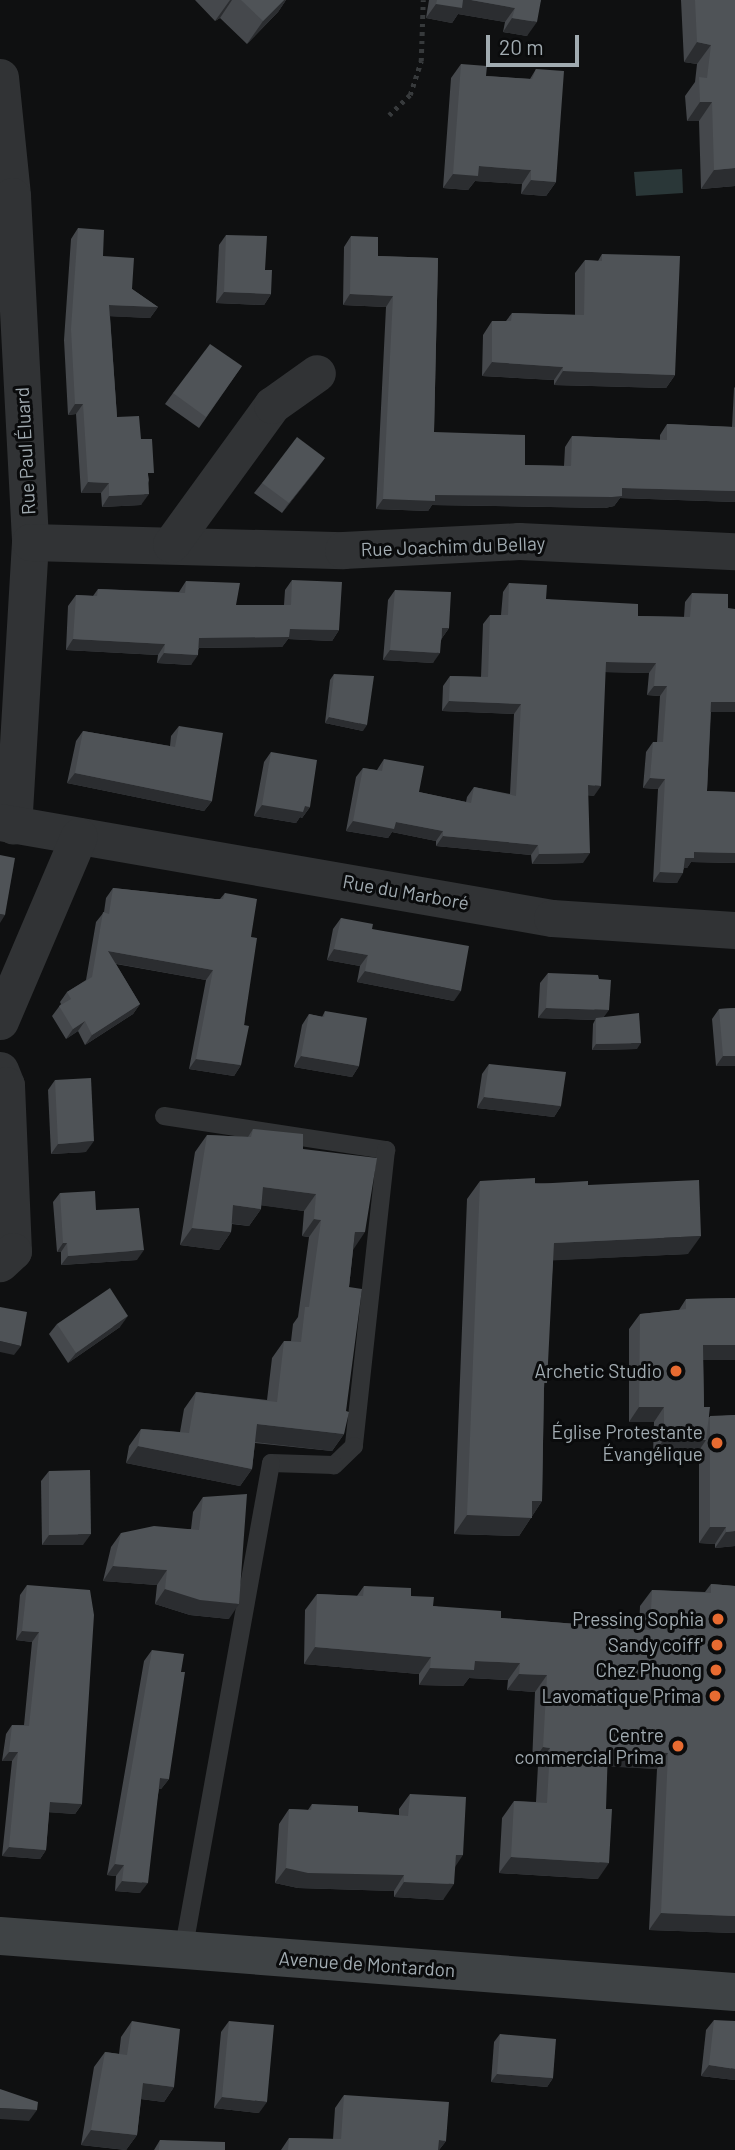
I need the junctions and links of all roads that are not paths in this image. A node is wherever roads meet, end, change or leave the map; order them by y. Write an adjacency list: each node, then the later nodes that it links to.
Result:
1 (0, 77): 2 (street, Rue Paul Éluard)
2 (0, 83): 4 (street, Rue Paul Éluard)
3 (317, 373): 5 (street)
4 (30, 542): 5 (street, Rue Joachim du Bellay); 7 (street, Rue Paul Éluard)
5 (171, 544): 6 (street, Rue Joachim du Bellay)
6 (735, 551)
7 (10, 688): 8 (street, Rue Paul Éluard)
8 (6, 823): 9 (street, Rue du Marboré)
9 (79, 836): 10 (street, Rue du Marboré); 11 (street)
10 (735, 930)
11 (0, 1021)
12 (0, 1070): 14 (street)
13 (164, 1116): 16 (lane)
14 (0, 1263)
15 (0, 1936): 16 (street, Avenue de Montardon)
16 (183, 1950): 17 (street, Avenue de Montardon)
17 (735, 1992)

